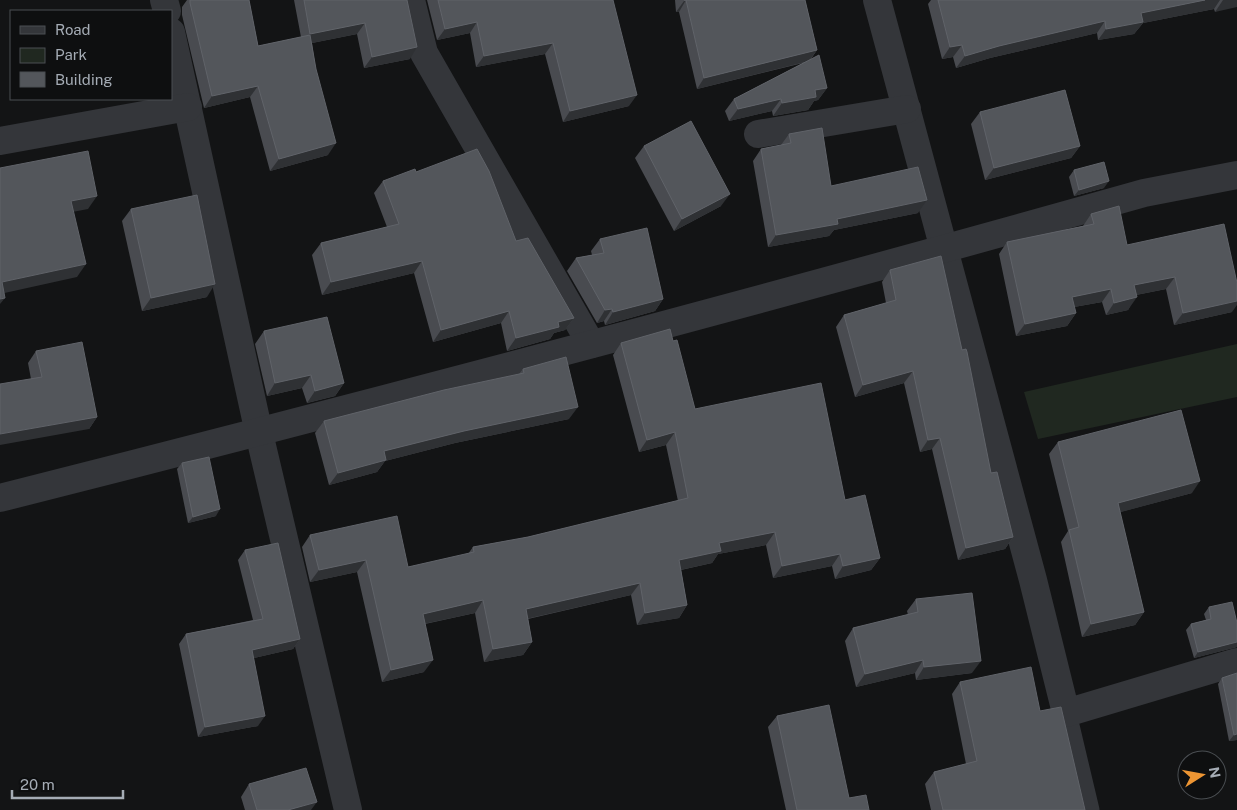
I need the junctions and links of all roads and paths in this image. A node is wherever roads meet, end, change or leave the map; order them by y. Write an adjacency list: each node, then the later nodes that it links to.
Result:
1 (411, 0): 10 (street)
2 (877, 0): 5 (street)
3 (172, 36): 4 (street)
4 (188, 107): 7 (street); 11 (street)
5 (907, 109): 6 (street); 9 (street)
6 (758, 134)
7 (0, 140)
8 (1237, 175): 9 (street)
9 (945, 249): 10 (street); 14 (street)
10 (591, 344): 11 (street)
11 (259, 433): 12 (street); 15 (street)
12 (0, 498)
13 (1237, 662): 14 (street)
14 (1066, 713): 16 (lane)
15 (348, 810)
16 (1089, 810)

